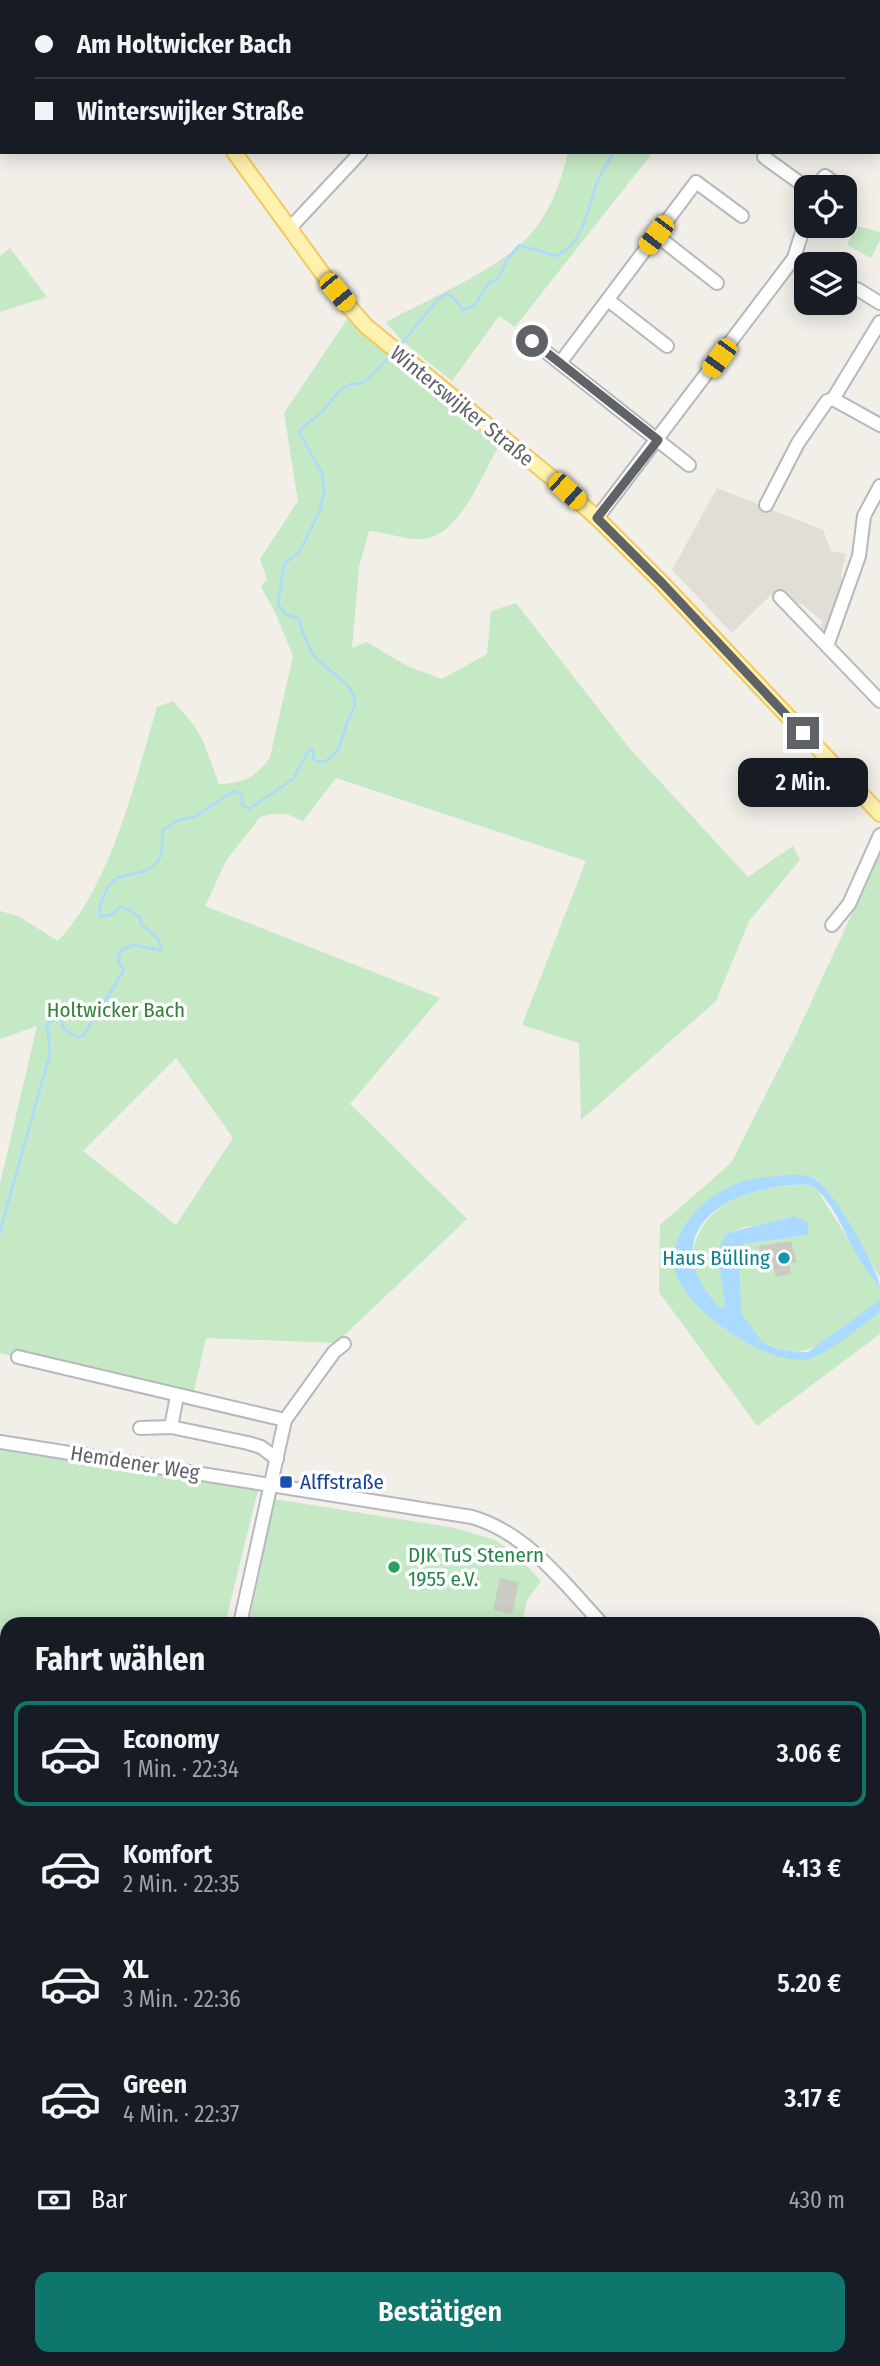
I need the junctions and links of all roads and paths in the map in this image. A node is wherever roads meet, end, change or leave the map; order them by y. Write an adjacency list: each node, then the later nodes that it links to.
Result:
1 (235, 154): 6 (main road, Winterswijker Straße)
2 (359, 154): 6 (street)
3 (764, 156): 4 (street)
4 (794, 178)
5 (741, 216): 7 (street)
6 (290, 228): 23 (main road, Winterswijker Straße)
7 (656, 235): 9 (street); 11 (street)
8 (800, 238): 19 (street)
9 (717, 283)
10 (857, 289): 12 (street)
11 (608, 300): 15 (street); 16 (street)
12 (880, 303)
13 (880, 322): 17 (street)
14 (532, 341): 16 (street)
15 (667, 346)
16 (560, 363): 19 (street)
17 (833, 399): 18 (street); 22 (street)
18 (880, 425)
19 (658, 440): 20 (street); 23 (street)
20 (689, 465)
21 (880, 486): 25 (street)
22 (766, 505)
23 (597, 518): 27 (main road, Winterswijker Straße)
24 (779, 597): 25 (street)
25 (827, 646): 26 (street)
26 (880, 701)
27 (880, 814)
28 (880, 835): 29 (street)
29 (832, 925)
30 (344, 1344): 33 (street)
31 (18, 1357): 32 (street)
32 (177, 1396): 33 (street); 34 (street, Hemdener Weg)
33 (285, 1420): 37 (street)
34 (172, 1427): 35 (street, Hemdener Weg); 37 (street, Hemdener Weg)
35 (140, 1428)
36 (0, 1443): 38 (street, Hemdener Weg)
37 (277, 1459): 38 (street)
38 (270, 1486): 39 (street); 40 (street, Hemdener Weg)
39 (242, 1617)
40 (595, 1617)

